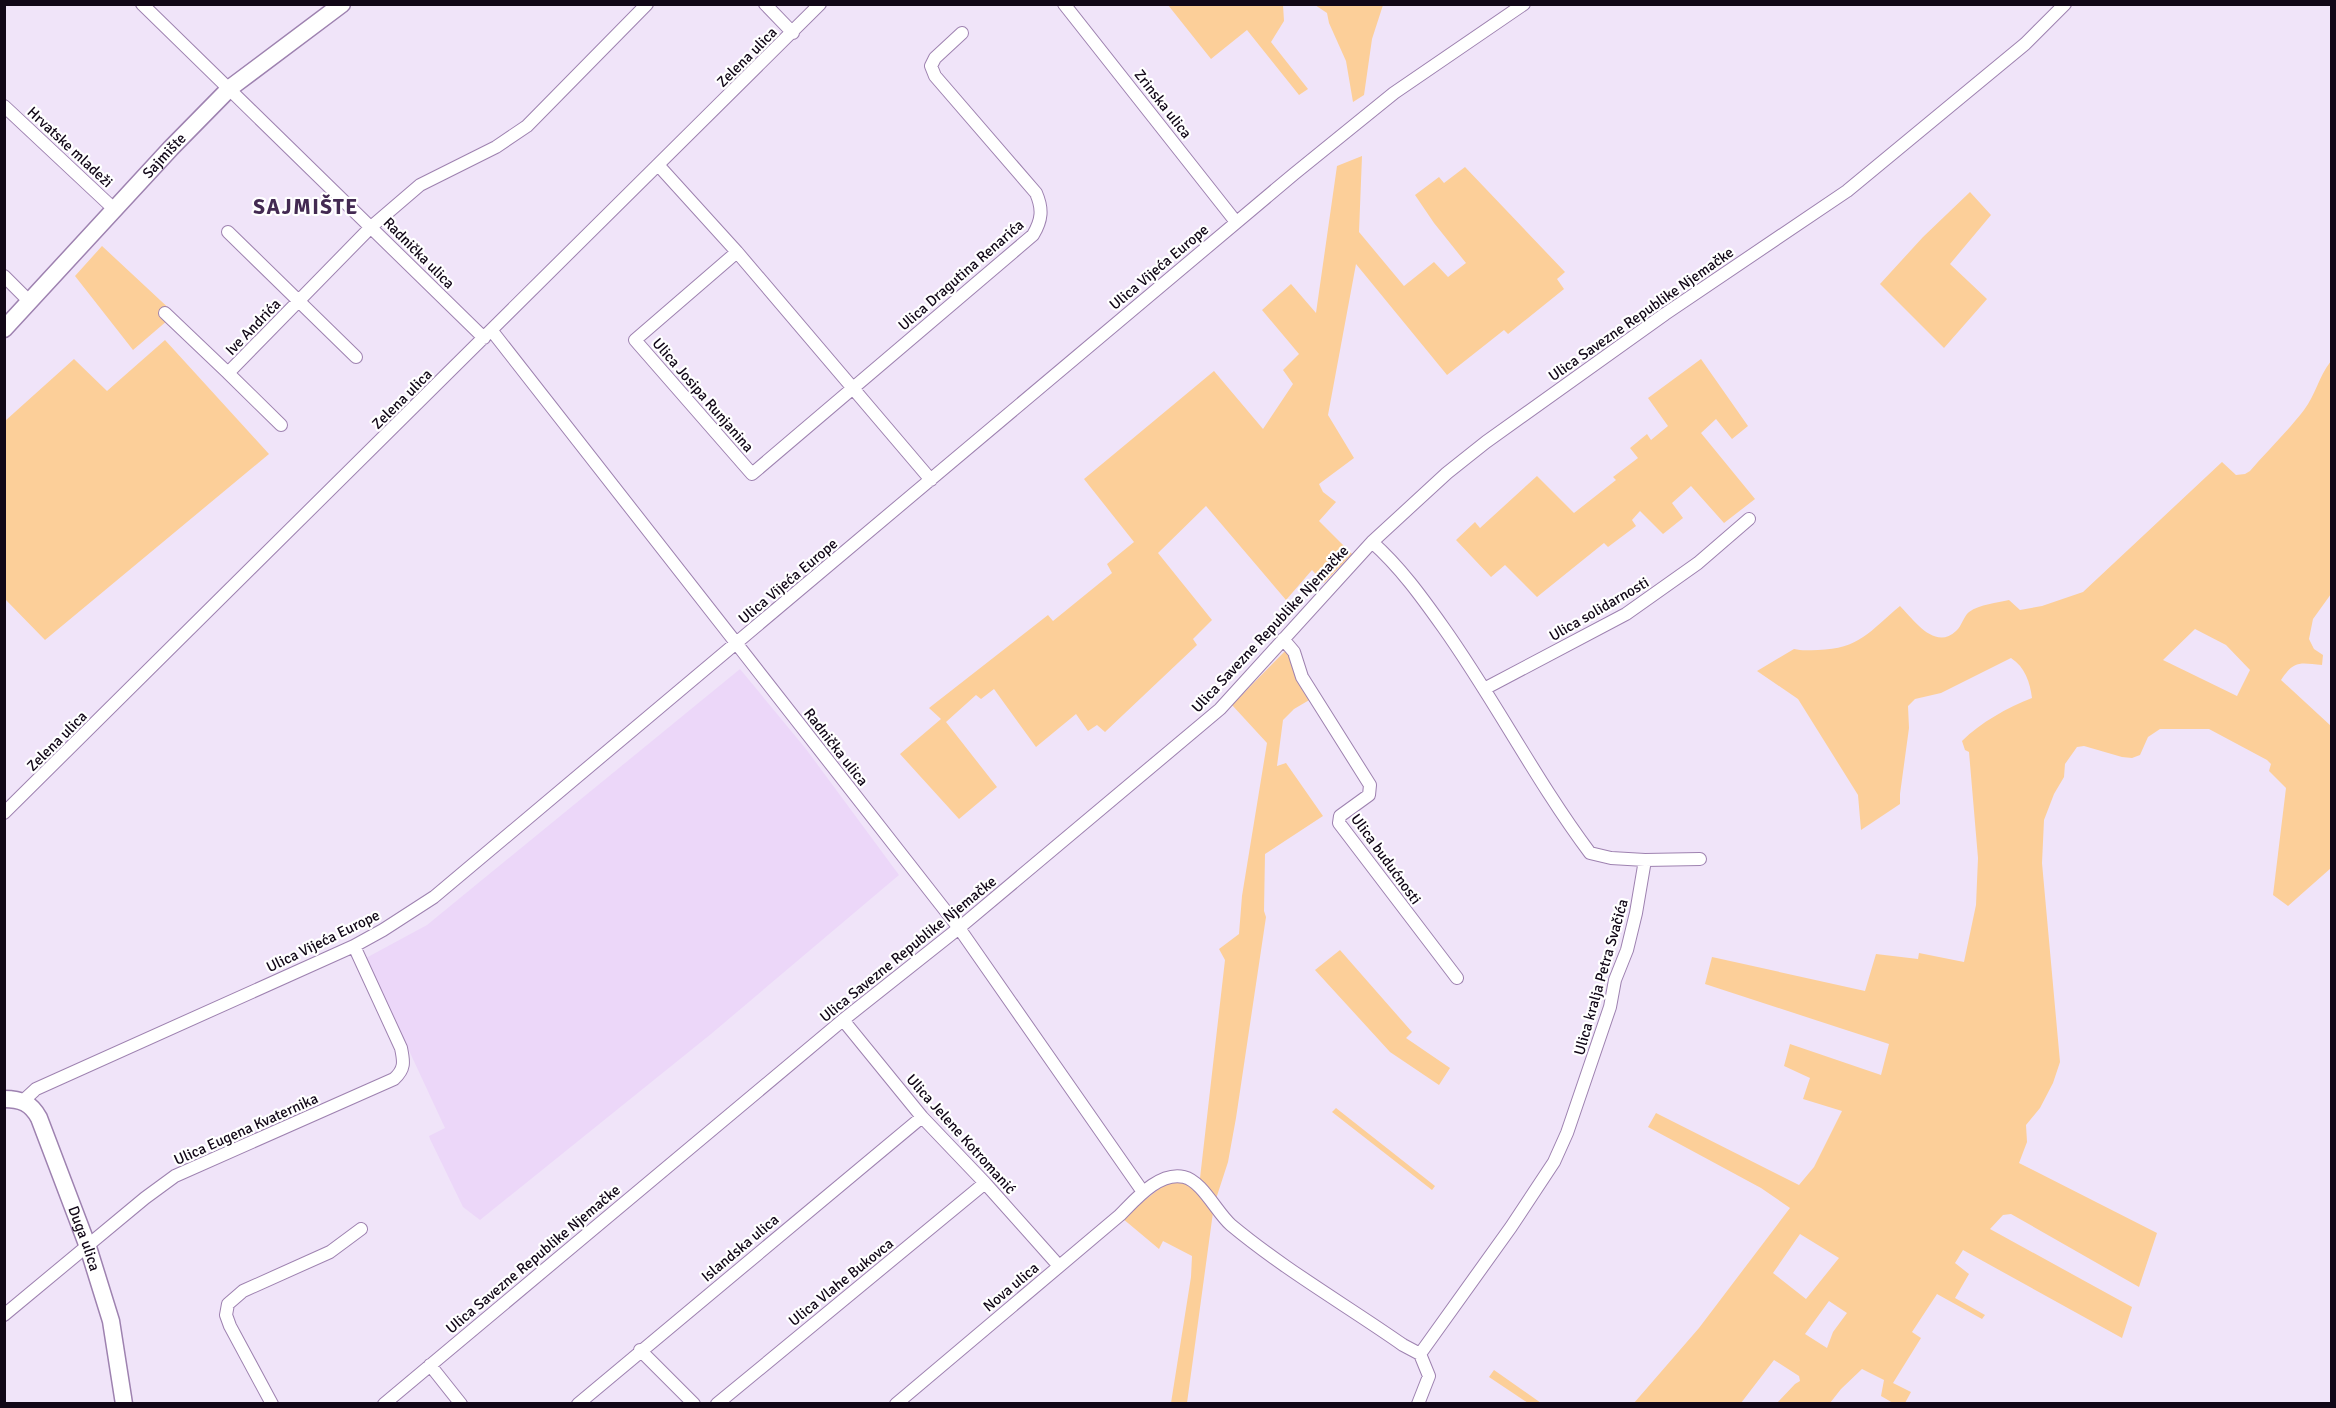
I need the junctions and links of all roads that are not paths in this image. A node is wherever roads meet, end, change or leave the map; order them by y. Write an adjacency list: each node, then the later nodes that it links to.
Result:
1 (142, 4): 11 (street, Radnička ulica)
2 (342, 4): 11 (main road, Sajmište)
3 (646, 4): 16 (street, Ive Andrića)
4 (765, 4): 9 (street)
5 (820, 4): 9 (street, Zelena ulica)
6 (1065, 4): 15 (street, Zrinska ulica)
7 (1524, 4): 15 (street, Ulica Vijeća Europe)
8 (2065, 4): 31 (street, Ulica Savezne Republike Njemačke)
9 (793, 33): 13 (street, Zelena ulica)
10 (962, 33): 27 (street, Ulica Dragutina Renarića)
11 (230, 88): 14 (main road, Sajmište); 16 (street, Radnička ulica)
12 (4, 106): 14 (street, Hrvatske mladeži)
13 (659, 166): 18 (street); 24 (street, Zelena ulica)
14 (114, 209): 21 (main road, Sajmište)
15 (1236, 222): 29 (street, Ulica Vijeća Europe)
16 (371, 227): 20 (street, Ive Andrića); 24 (street, Radnička ulica)
17 (228, 232): 20 (street, Ive Andrića)
18 (736, 252): 27 (street); 27 (street, Ulica Josipa Runjanina)
19 (4, 276): 21 (street)
20 (299, 301): 25 (street, Ive Andrića); 26 (street, Ive Andrića)
21 (30, 302): 23 (main road, Sajmište)
22 (165, 313): 26 (street, Ive Andrića)
23 (4, 329)
24 (488, 335): 33 (street, Radnička ulica); 35 (street, Zelena ulica)
25 (356, 357)
26 (228, 373): 28 (street, Ive Andrića)
27 (852, 390): 29 (street)
28 (281, 425)
29 (930, 480): 33 (street, Ulica Vijeća Europe)
30 (1749, 519): 34 (street, Ulica solidarnosti)
31 (1372, 542): 32 (street, Ulica Savezne Republike Njemačke); 34 (street)
32 (1283, 639): 38 (street, Ulica Savezne Republike Njemačke); 40 (street, Ulica budućnosti)
33 (737, 644): 38 (street, Radnička ulica); 39 (street, Ulica Vijeća Europe)
34 (1484, 689): 36 (street)
35 (4, 813)
36 (1645, 860): 37 (street); 52 (street, Ulica kralja Petra Svačića)
37 (1700, 860)
38 (959, 928): 41 (street, Ulica Savezne Republike Njemačke); 46 (street, Radnička ulica)
39 (354, 946): 43 (street, Ulica Vijeća Europe); 48 (street, Ulica Eugena Kvaternika)
40 (1457, 978)
41 (843, 1020): 44 (street, Ulica Jelene Kotromanić); 53 (street, Ulica Savezne Republike Njemačke)
42 (4, 1099): 43 (main road)
43 (23, 1101): 48 (main road, Duga ulica)
44 (922, 1117): 45 (street, Ulica Jelene Kotromanić); 51 (street, Islandska ulica)
45 (985, 1183): 49 (street, Ulica Jelene Kotromanić); 60 (street, Ulica Vlahe Bukovca)
46 (1143, 1192): 49 (street, Nova ulica); 52 (street, Nova ulica)
47 (361, 1229): 55 (street)
48 (88, 1247): 50 (street, Ulica Eugena Kvaternika); 54 (main road, Duga ulica)
49 (1059, 1266): 61 (street, Nova ulica)
50 (4, 1315)
51 (640, 1350): 58 (street, Islandska ulica); 59 (street)
52 (1423, 1350): 62 (street)
53 (430, 1365): 56 (street, Ulica Savezne Republike Njemačke); 57 (street)
54 (124, 1404)
55 (272, 1404)
56 (384, 1404)
57 (461, 1404)
58 (578, 1404)
59 (694, 1404)
60 (717, 1404)
61 (896, 1404)
62 (1418, 1404)

